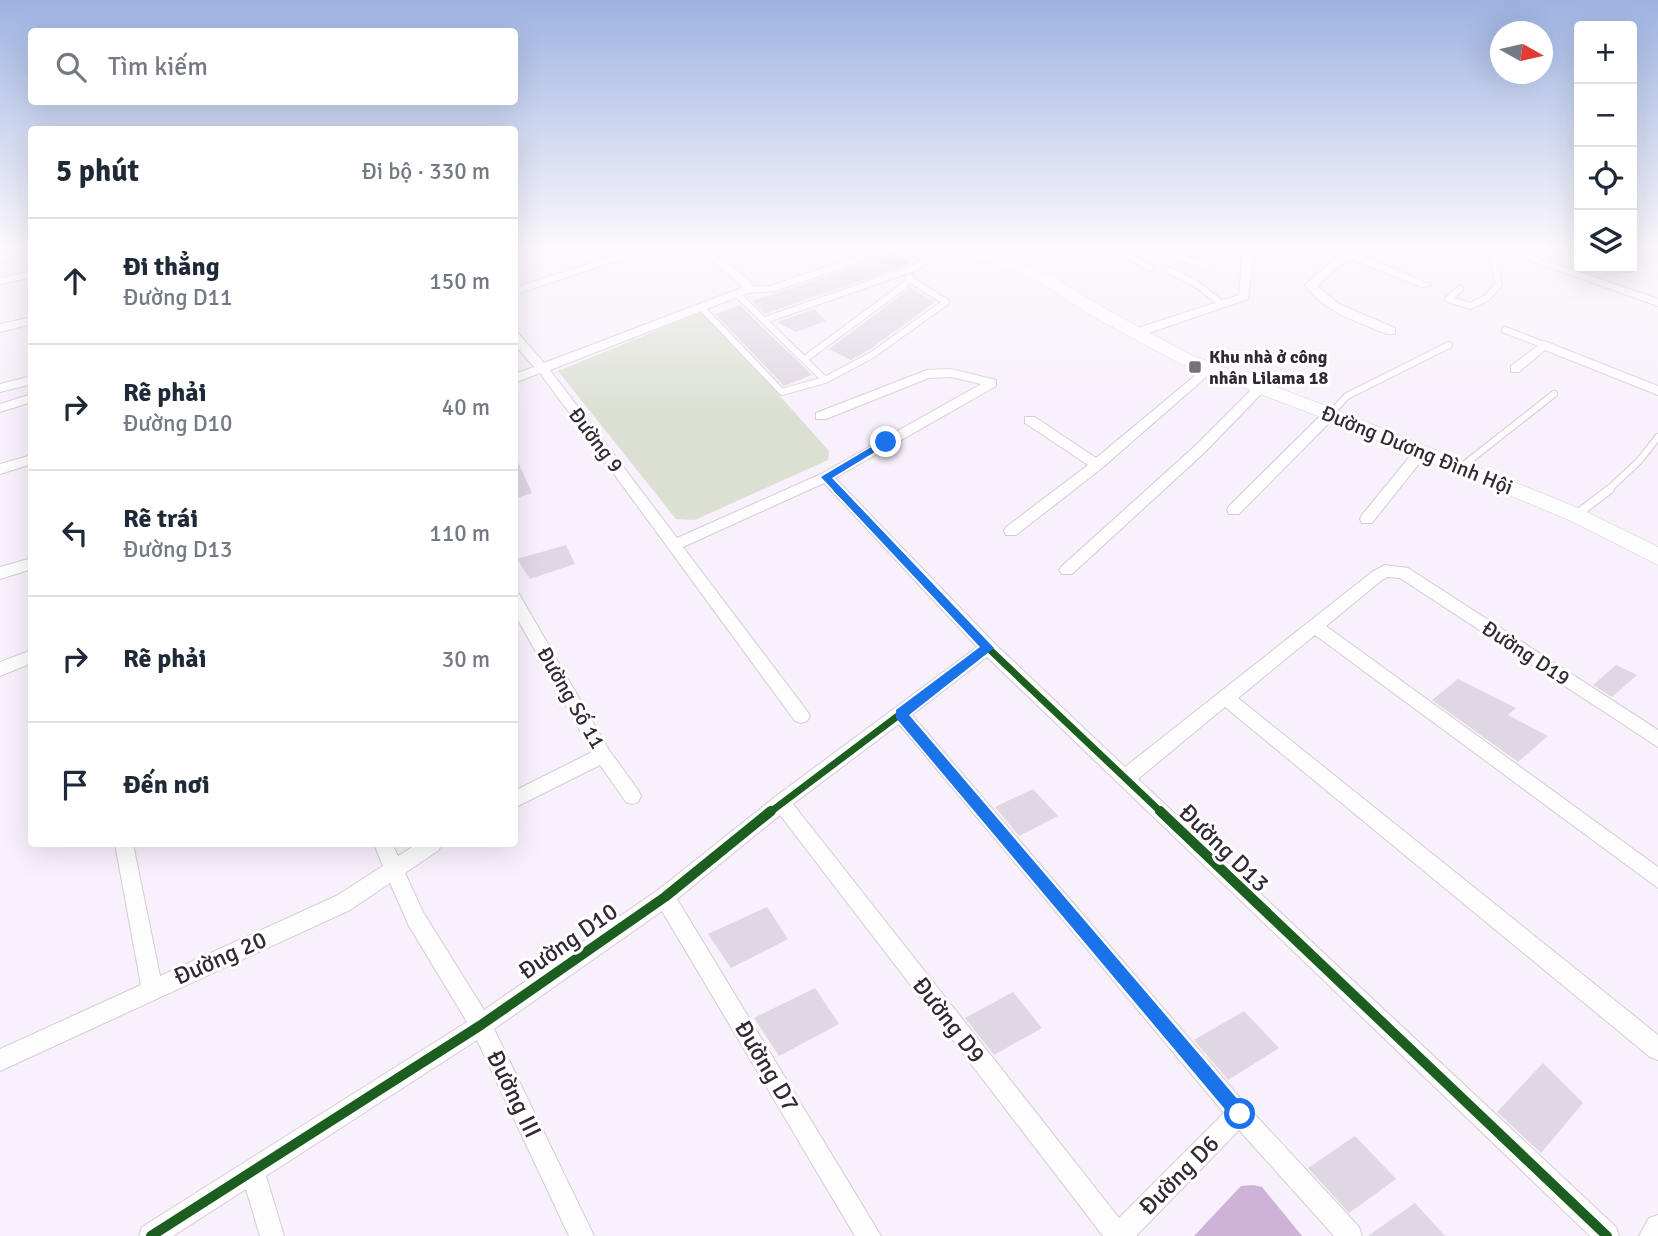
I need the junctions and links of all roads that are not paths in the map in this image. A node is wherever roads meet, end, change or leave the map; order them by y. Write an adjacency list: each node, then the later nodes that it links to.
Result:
1 (715, 303): 12 (street)
2 (750, 303): 13 (lane)
3 (815, 303): 13 (lane)
4 (881, 303): 22 (lane)
5 (945, 303): 27 (lane)
6 (1085, 303): 18 (street, Đường Dương Đình Hội)
7 (1226, 303): 11 (street)
8 (1330, 303): 17 (street)
9 (1460, 303): 10 (lane)
10 (1477, 303)
11 (1222, 304): 18 (street)
12 (702, 308): 24 (street); 27 (lane)
13 (765, 320): 22 (lane)
14 (28, 321): 15 (street)
15 (0, 328)
16 (1505, 330): 21 (lane)
17 (1391, 331)
18 (1136, 333): 23 (street, Đường Dương Đình Hội)
19 (518, 341): 24 (street, Đường 9)
20 (1449, 345): 35 (lane)
21 (1544, 345): 25 (street); 31 (street)
22 (805, 359): 27 (lane)
23 (1209, 368): 30 (street, Đường Dương Đình Hội); 41 (street)
24 (542, 369): 26 (street); 49 (street, Đường 9)
25 (1515, 369)
26 (518, 378)
27 (825, 380)
28 (28, 381): 29 (street)
29 (0, 388)
30 (1260, 388): 35 (street, Đường Dương Đình Hội); 52 (street)
31 (1658, 391)
32 (1554, 394): 42 (lane)
33 (28, 399): 34 (street)
34 (0, 408)
35 (1330, 414): 39 (street, Đường Dương Đình Hội); 45 (street)
36 (821, 416): 44 (street)
37 (1030, 420): 41 (street)
38 (1658, 438): 46 (lane)
39 (1421, 452): 42 (street, Đường Dương Đình Hội); 47 (street)
40 (28, 461): 43 (street)
41 (1097, 465): 48 (street)
42 (1461, 467): 46 (street, Đường Dương Đình Hội)
43 (0, 470)
44 (826, 477): 49 (street); 56 (street, Đường D13)
45 (1234, 510)
46 (1576, 515): 50 (street, Đường Dương Đình Hội)
47 (1367, 519)
48 (1011, 531)
49 (674, 545): 61 (street, Đường 9)
50 (1658, 557)
51 (28, 563): 53 (street)
52 (1067, 570)
53 (0, 573)
54 (518, 605): 63 (street, Đường Số 11)
55 (1315, 626): 59 (street); 62 (street, Đường D19); 72 (street)
56 (988, 648): 60 (street, Đường D10); 64 (street, Đường D13)
57 (28, 658): 58 (street)
58 (0, 668)
59 (1226, 698): 64 (street); 76 (street)
60 (901, 714): 67 (street, Đường D10); 78 (street)
61 (801, 716)
62 (1658, 739)
63 (603, 755): 65 (street, Đường Số 11); 66 (street)
64 (1124, 779): 87 (street, Đường D13)
65 (632, 796)
66 (518, 798)
67 (781, 803): 73 (street, Đường D10); 85 (street, Đường D9)
68 (125, 847): 74 (street)
69 (384, 847): 71 (street, Đường III)
70 (427, 847): 71 (street, Đường 20)
71 (394, 869): 74 (street, Đường 20); 75 (street, Đường III)
72 (1658, 879)
73 (665, 897): 75 (street, Đường D10); 84 (street, Đường D7)
74 (152, 989): 77 (street, Đường 20)
75 (481, 1025): 79 (street, Đường D10); 83 (street, Đường III)
76 (1658, 1049)
77 (0, 1060)
78 (1240, 1114): 85 (street, Đường D6); 86 (street)
79 (253, 1172): 81 (street, Đường D10); 82 (street)
80 (1658, 1227): 88 (street)
81 (151, 1236)
82 (272, 1236)
83 (582, 1236)
84 (869, 1236)
85 (1118, 1236)
86 (1350, 1236)
87 (1607, 1236)
88 (1651, 1236)

